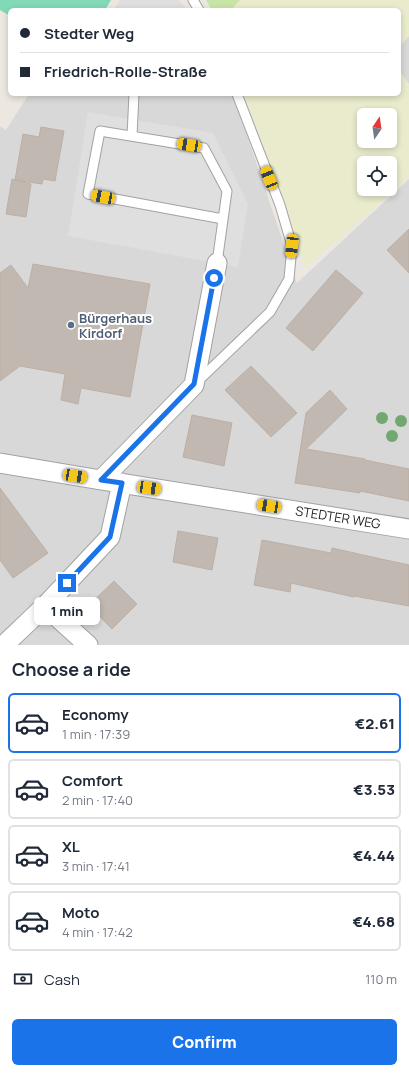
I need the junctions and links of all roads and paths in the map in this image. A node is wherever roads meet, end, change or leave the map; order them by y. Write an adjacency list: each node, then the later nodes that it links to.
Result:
1 (134, 96): 3 (lane)
2 (238, 96): 6 (lane)
3 (132, 136): 4 (lane); 4 (lane)
4 (223, 219): 5 (lane)
5 (217, 263): 6 (street)
6 (194, 384): 8 (street)
7 (0, 463): 8 (street, STEDTER WEG)
8 (101, 480): 9 (street, STEDTER WEG)
9 (122, 483): 10 (street, STEDTER WEG); 11 (street)
10 (409, 529)
11 (45, 606): 12 (street); 13 (street)
12 (4, 645)
13 (88, 645)

